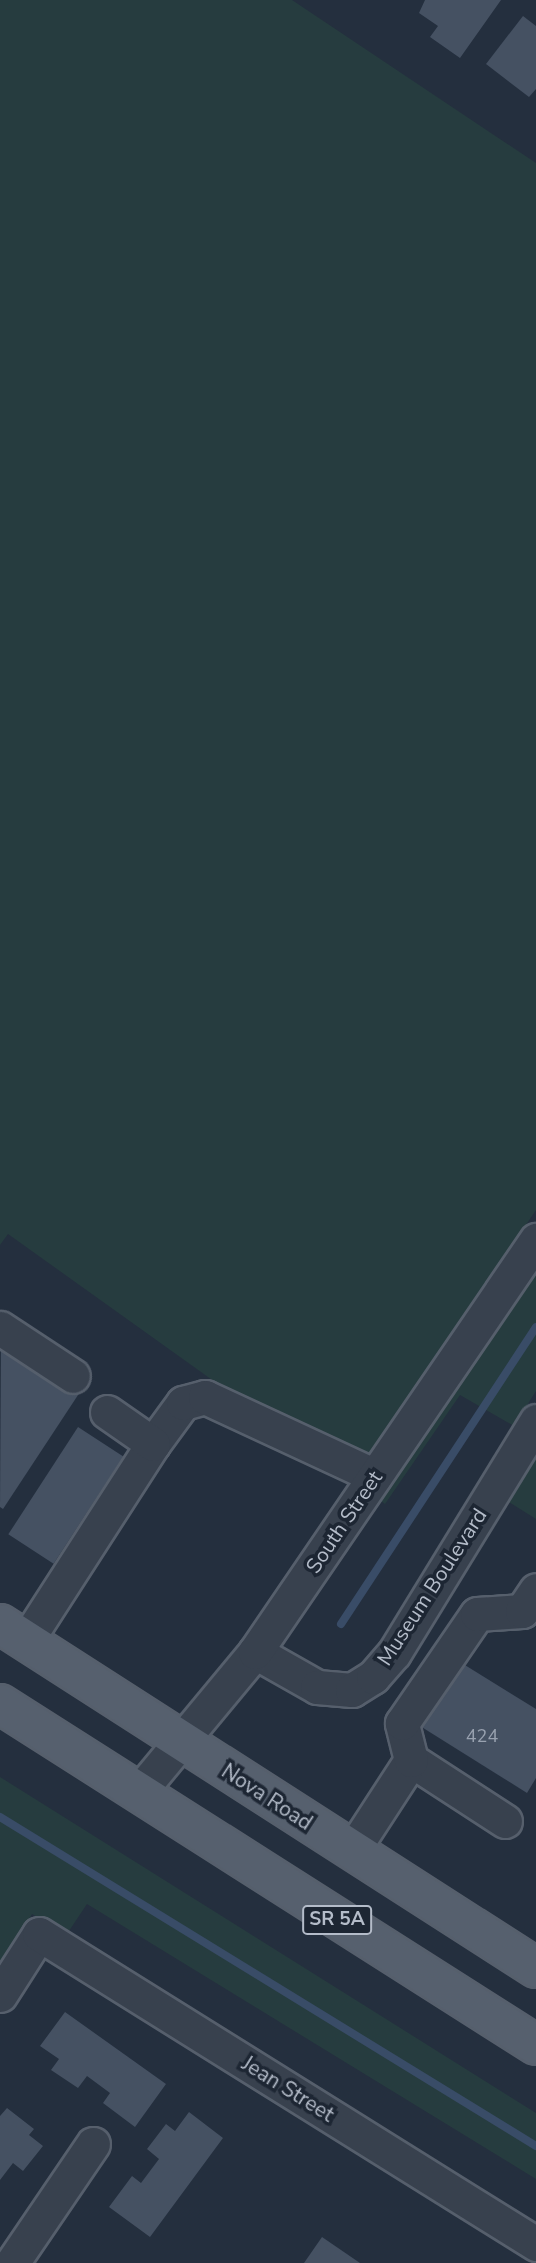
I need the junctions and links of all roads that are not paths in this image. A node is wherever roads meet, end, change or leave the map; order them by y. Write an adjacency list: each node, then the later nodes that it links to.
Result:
1 (536, 1240): 7 (street, South Street)
2 (0, 1328): 3 (street)
3 (73, 1376)
4 (107, 1412): 6 (street)
5 (536, 1421): 11 (street, Museum Boulevard)
6 (153, 1444): 7 (street); 9 (street)
7 (375, 1476): 10 (street, South Street)
8 (536, 1590): 12 (street)
9 (13, 1633): 14 (main road, Nova Road)
10 (255, 1652): 11 (street, Museum Boulevard); 14 (street, South Street)
11 (394, 1653): 12 (street)
12 (433, 1679): 15 (street)
13 (0, 1704): 16 (main road, SR 5A)
14 (180, 1742): 16 (street, South Street); 18 (main road, Nova Road)
15 (411, 1760): 17 (street); 18 (street)
16 (138, 1793): 21 (main road, SR 5A)
17 (505, 1821)
18 (352, 1851): 19 (main road, Nova Road)
19 (536, 1968)
20 (0, 1995): 23 (street, Jean Street)
21 (536, 2045)
22 (93, 2144): 24 (street)
23 (536, 2244)
24 (12, 2263)

